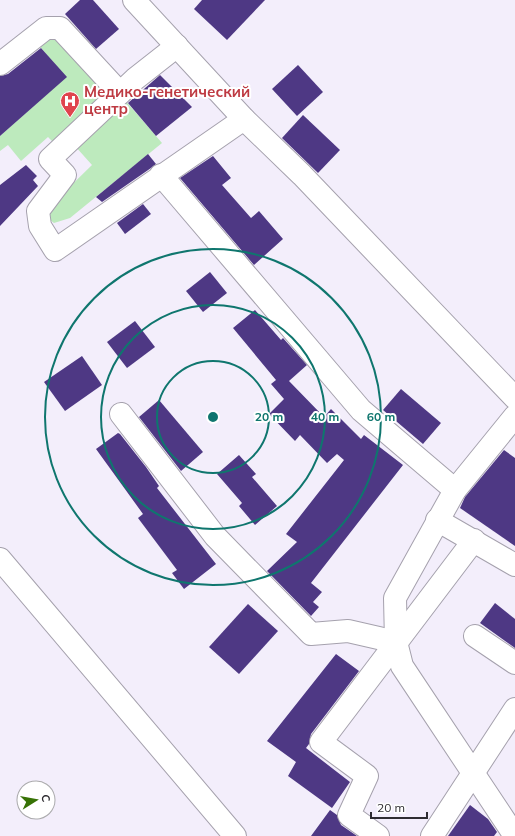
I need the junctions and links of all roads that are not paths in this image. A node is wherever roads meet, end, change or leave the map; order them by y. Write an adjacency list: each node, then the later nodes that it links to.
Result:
1 (134, 0): 2 (street)
2 (177, 46): 4 (street); 5 (street)
3 (0, 64): 4 (street)
4 (120, 93): 6 (street)
5 (244, 119): 6 (street); 7 (street)
6 (161, 175): 10 (street)
7 (515, 398)
8 (121, 414): 16 (street)
9 (515, 416): 10 (street)
10 (456, 490): 11 (street)
11 (437, 520): 12 (street); 16 (street)
12 (474, 540): 14 (street); 16 (street)
13 (0, 559): 20 (street)
14 (515, 565)
15 (475, 636): 17 (street)
16 (396, 642): 19 (street); 21 (street)
17 (515, 663)
18 (515, 709): 19 (street)
19 (474, 774): 22 (street); 23 (street)
20 (235, 836)
21 (378, 836)
22 (432, 836)
23 (515, 836)

